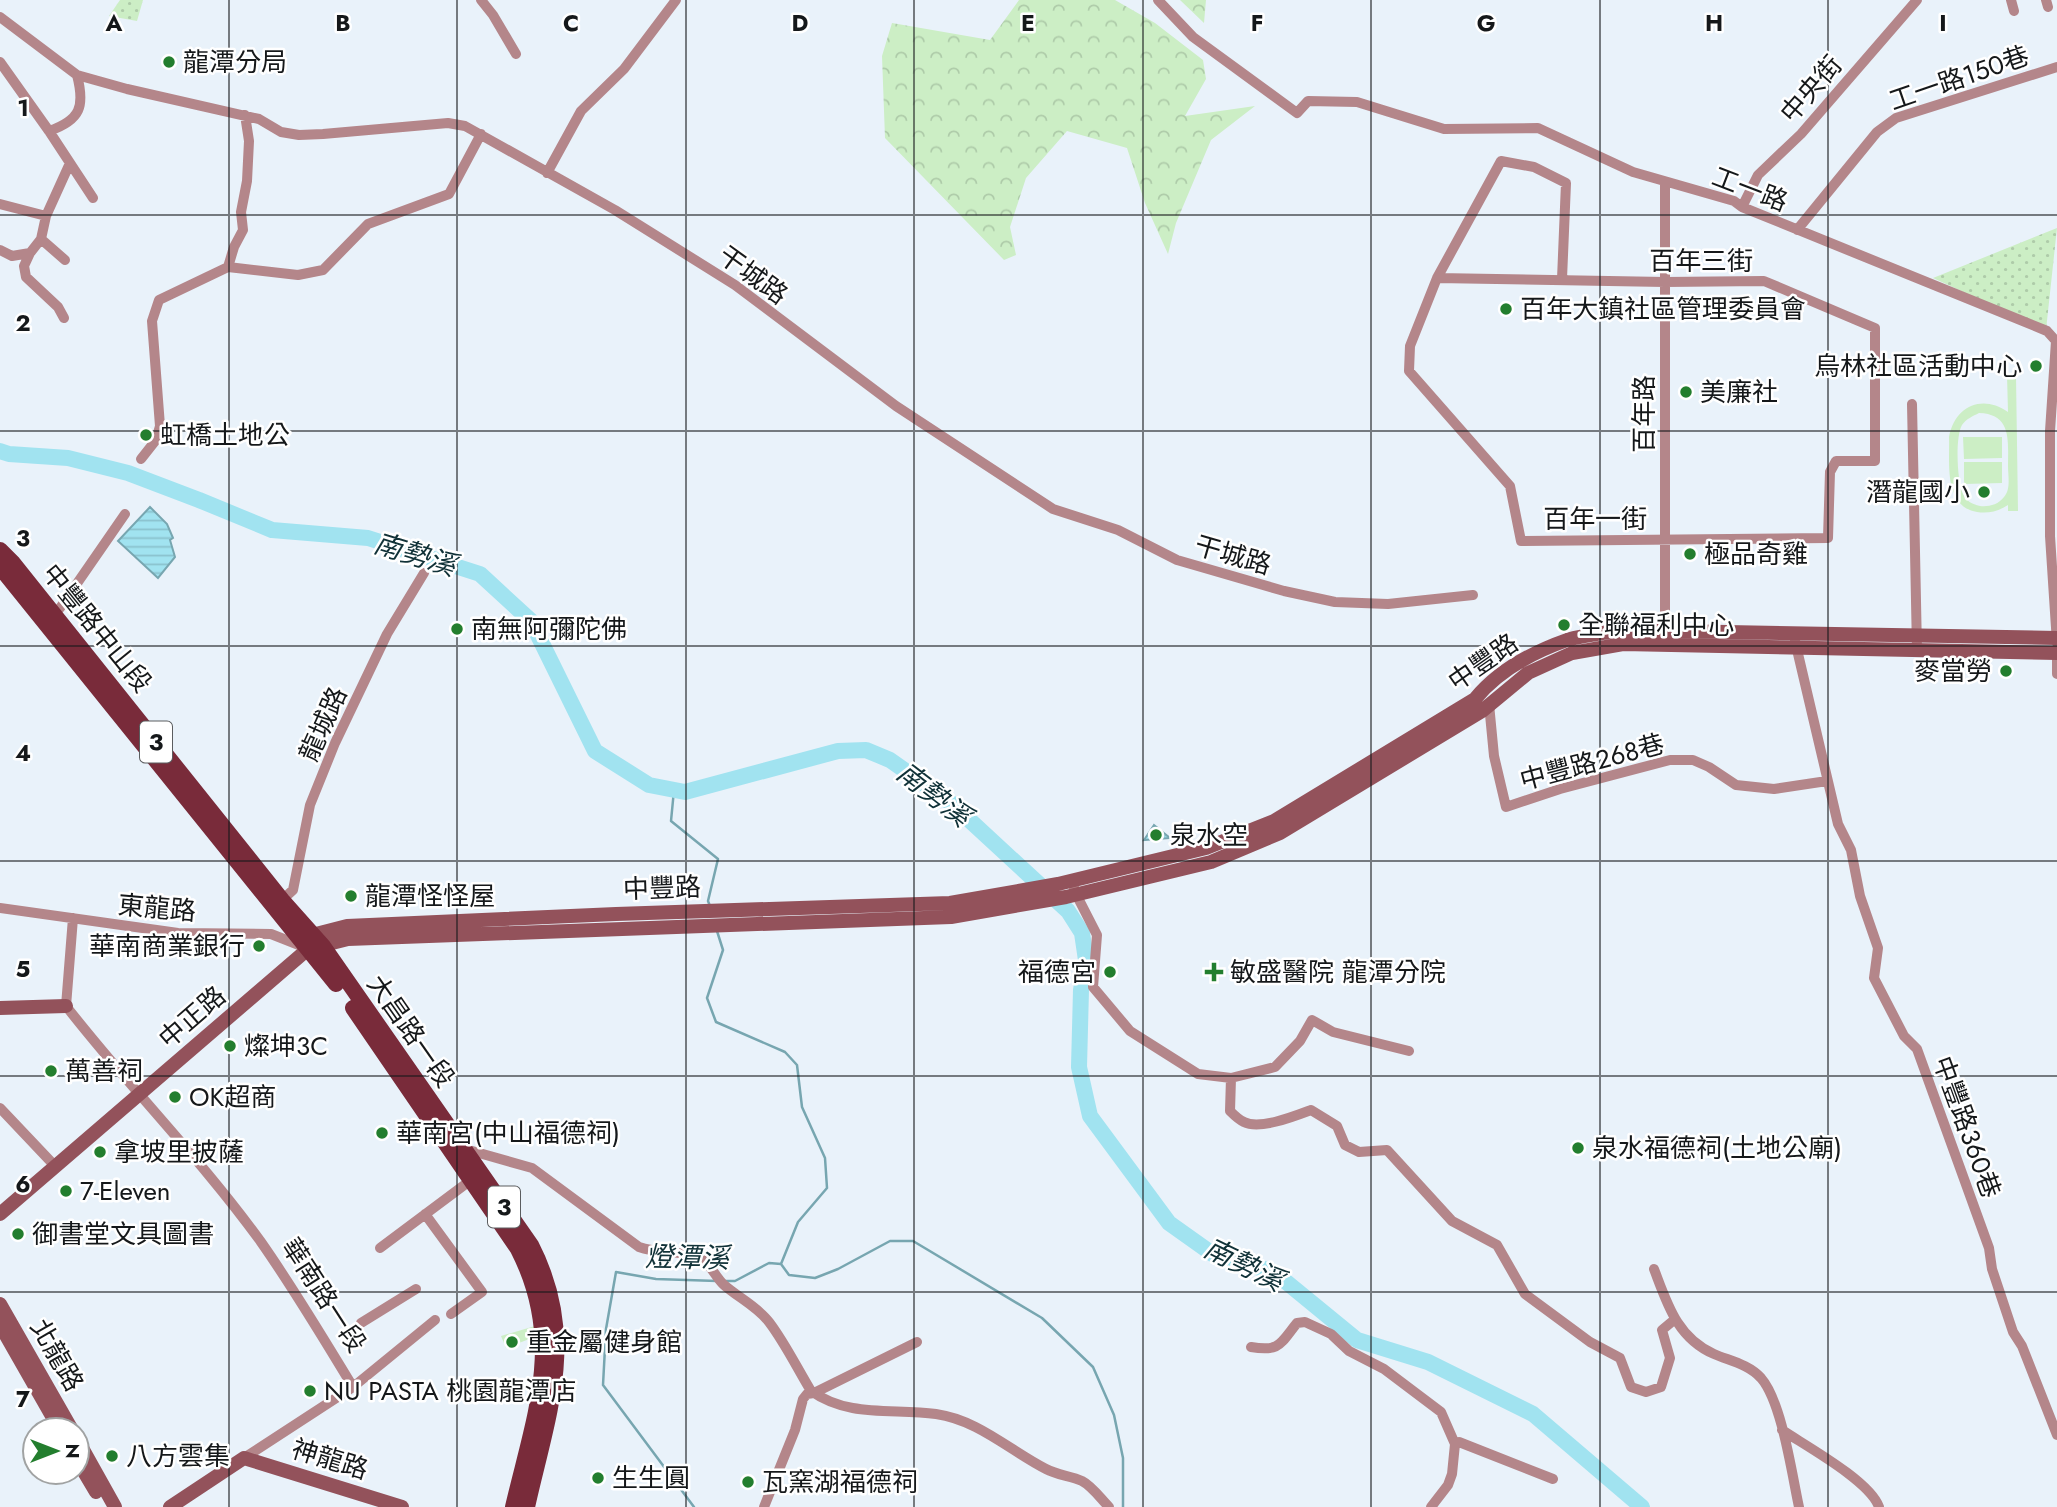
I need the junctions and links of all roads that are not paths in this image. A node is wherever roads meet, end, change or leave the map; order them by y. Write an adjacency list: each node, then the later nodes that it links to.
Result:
1 (481, 0): 8 (street)
2 (676, 0): 16 (street)
3 (1158, 0): 17 (street, 工一路)
4 (1917, 0): 20 (street, 中央街)
5 (2011, 0): 6 (street)
6 (2014, 11)
7 (0, 17): 11 (street, 干城路)
8 (516, 54)
9 (2057, 67): 22 (street, 工一路150巷)
10 (2, 68): 13 (street)
11 (77, 75): 12 (street, 干城路); 13 (street)
12 (245, 115): 14 (street, 干城路); 27 (street)
13 (49, 131): 15 (street)
14 (481, 134): 16 (street, 干城路); 27 (street)
15 (70, 163): 18 (street); 21 (street)
16 (547, 173): 40 (street, 干城路)
17 (1665, 183): 20 (street, 工一路); 30 (street, 百年路)
18 (93, 198)
19 (0, 204): 21 (street)
20 (1742, 207): 22 (street, 工一路)
21 (46, 216): 23 (street)
22 (1797, 230): 43 (street, 工一路)
23 (41, 239): 25 (street); 26 (street)
24 (0, 250): 25 (street)
25 (30, 253): 31 (street)
26 (65, 260)
27 (228, 267): 33 (street)
28 (1437, 278): 29 (street, 百年三街); 29 (street); 36 (street, 百年一街)
29 (1562, 279): 30 (street, 百年三街)
30 (1665, 282): 35 (street, 百年三街); 36 (street, 百年路)
31 (64, 318)
32 (1912, 404): 45 (street)
33 (141, 459)
34 (125, 514): 41 (street)
35 (1828, 538): 36 (street, 百年一街)
36 (1665, 540): 42 (street, 百年路)
37 (0, 550): 41 (main road, 中豐路中山段 / 3)
38 (0, 567): 55 (main road, 中豐路中山段 / 3)
39 (424, 573): 51 (street, 龍城路)
40 (1473, 595)
41 (53, 613): 51 (main road, 中豐路中山段 / 3)
42 (1665, 638): 44 (main road, 中豐路); 48 (main road, 中豐路); 50 (main road, 中豐路)
43 (2057, 638): 45 (main road, 中豐路); 46 (street, 工一路)
44 (1795, 641): 45 (main road, 中豐路); 49 (street, 中豐路360巷)
45 (1917, 643): 46 (main road, 中豐路)
46 (2057, 653): 47 (street, 工一路)
47 (2057, 674)
48 (1489, 704): 49 (street, 中豐路268巷); 50 (main road, 中豐路)
49 (1827, 781): 83 (street, 中豐路360巷)
50 (1068, 889): 53 (main road, 中豐路); 53 (main road, 中豐路); 59 (street)
51 (282, 900): 55 (main road, 中豐路中山段 / 3)
52 (0, 908): 54 (street, 東龍路)
53 (788, 916): 55 (main road, 中豐路)
54 (73, 918): 55 (street, 東龍路); 56 (street)
55 (314, 943): 60 (main road, 中正路); 62 (main road, 大昌路一段 / 3); 64 (main road, 大昌路一段 / 3)
56 (66, 1006): 57 (main road); 60 (street, 華南路一段)
57 (0, 1008)
58 (1409, 1051): 59 (street)
59 (1231, 1078): 73 (street)
60 (139, 1094): 63 (main road, 中正路); 78 (street, 華南路一段)
61 (0, 1108): 63 (street)
62 (464, 1149): 79 (street); 94 (main road, 大昌路一段 / 3)
63 (54, 1165): 65 (main road, 中正路)
64 (471, 1180): 66 (street); 93 (main road, 大昌路一段 / 3)
65 (0, 1214)
66 (425, 1214): 67 (street); 71 (street)
67 (380, 1248)
68 (1654, 1269): 73 (street)
69 (416, 1289): 74 (street)
70 (0, 1304): 81 (main road, 北龍路)
71 (452, 1314)
72 (435, 1320): 78 (street)
73 (1674, 1320): 82 (street)
74 (361, 1323)
75 (0, 1325): 80 (main road, 北龍路)
76 (917, 1342): 79 (street)
77 (1251, 1347): 84 (street)
78 (353, 1387): 85 (street, 華南路一段)
79 (814, 1393): 95 (street); 96 (street)
80 (52, 1416)
81 (64, 1416)
82 (1782, 1430): 98 (street); 99 (street)
83 (2057, 1435)
84 (1455, 1444): 87 (street); 97 (street)
85 (244, 1458): 91 (main road, 華南路一段); 92 (main road, 神龍路)
86 (91, 1464): 90 (main road)
87 (1553, 1479)
88 (91, 1484): 89 (main road)
89 (104, 1507)
90 (115, 1507)
91 (170, 1507)
92 (402, 1507)
93 (513, 1507)
94 (527, 1507)
95 (764, 1507)
96 (1109, 1507)
97 (1431, 1507)
98 (1799, 1507)
99 (1879, 1507)

